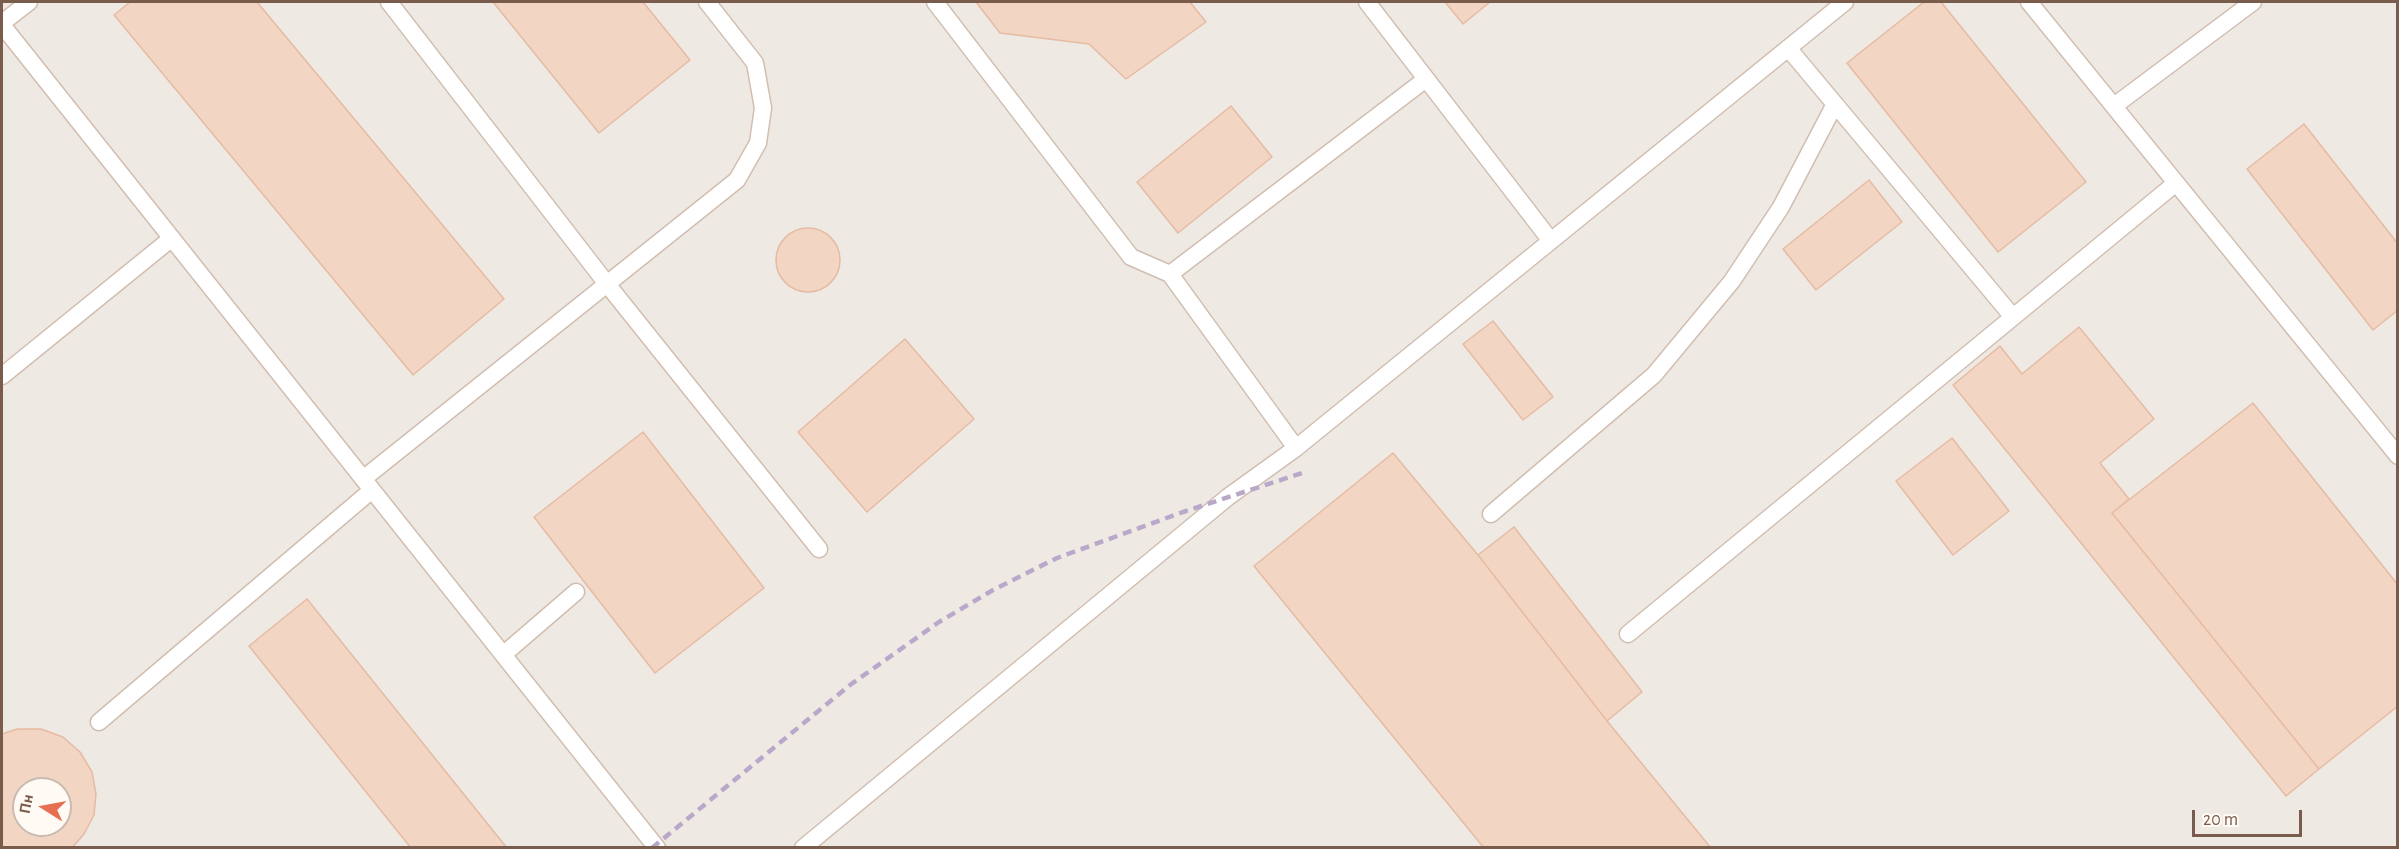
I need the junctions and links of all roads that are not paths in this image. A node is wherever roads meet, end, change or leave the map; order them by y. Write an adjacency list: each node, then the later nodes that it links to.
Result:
1 (30, 2): 9 (lane)
2 (389, 2): 18 (lane)
3 (707, 2): 18 (lane)
4 (935, 2): 17 (lane)
5 (1367, 2): 11 (lane)
6 (1845, 2): 10 (lane)
7 (2029, 2): 13 (lane)
8 (2253, 2): 13 (lane)
9 (2, 24): 15 (lane)
10 (1788, 48): 12 (lane); 16 (lane)
11 (1426, 79): 16 (lane); 17 (lane)
12 (1835, 104): 19 (lane); 24 (lane)
13 (2114, 106): 14 (lane)
14 (2176, 183): 19 (lane); 22 (lane)
15 (172, 238): 20 (lane); 23 (lane)
16 (1551, 241): 21 (lane)
17 (1170, 274): 21 (lane)
18 (607, 284): 23 (lane); 25 (lane)
19 (2013, 317): 27 (lane)
20 (2, 376)
21 (1296, 448): 31 (lane)
22 (2397, 456)
23 (368, 484): 28 (lane); 29 (lane)
24 (1491, 514)
25 (819, 549)
26 (576, 592): 28 (lane)
27 (1628, 634)
28 (504, 654): 30 (lane)
29 (99, 722)
30 (657, 848)
31 (803, 848)

